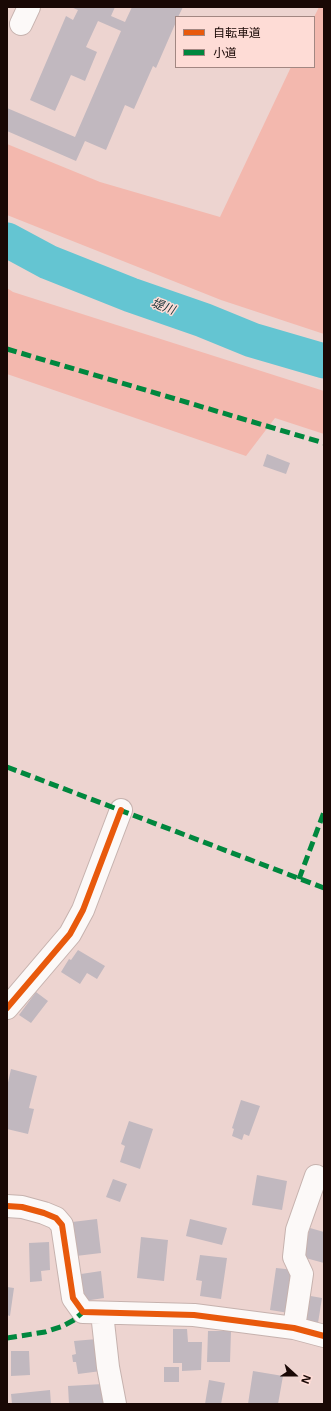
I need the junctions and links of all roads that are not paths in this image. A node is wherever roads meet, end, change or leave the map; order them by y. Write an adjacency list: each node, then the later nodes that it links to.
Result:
1 (121, 810): 2 (street)
2 (7, 1008)
3 (316, 1176): 6 (street)
4 (7, 1206): 5 (street)
5 (102, 1313): 6 (street); 8 (street)
6 (294, 1328): 7 (street)
7 (324, 1336)
8 (115, 1404)

